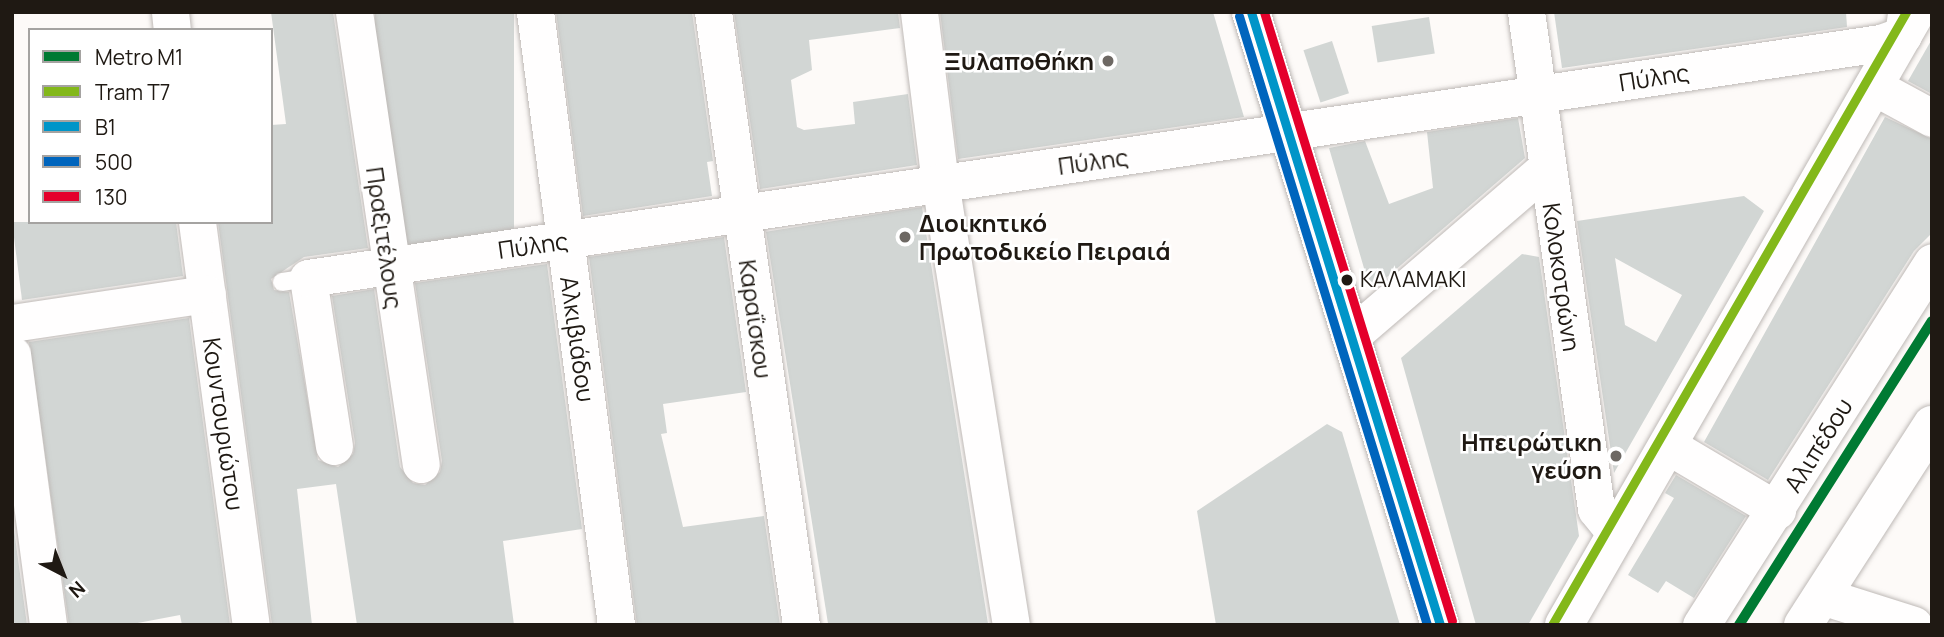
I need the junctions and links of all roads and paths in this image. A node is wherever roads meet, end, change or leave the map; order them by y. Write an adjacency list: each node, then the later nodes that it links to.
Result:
1 (354, 12): 18 (street, Πραξιτέλους)
2 (535, 12): 16 (street, Αλκιβιάδου)
3 (713, 12): 14 (street, Καραΐσκου)
4 (919, 12): 13 (street)
5 (1251, 12): 11 (main road)
6 (1526, 12): 9 (street, Κολοκοτρώνη)
7 (1908, 20): 8 (main road); 9 (street, Πύλης)
8 (1873, 86): 10 (street); 24 (main road)
9 (1537, 95): 11 (street, Πύλης); 12 (street, Κολοκοτρώνη)
10 (1932, 118)
11 (1289, 134): 13 (street, Πύλης); 21 (main road)
12 (1546, 168): 21 (street); 28 (street, Κολοκοτρώνη)
13 (940, 182): 14 (street, Πύλης); 34 (street)
14 (740, 213): 16 (street, Πύλης); 33 (street, Καραΐσκου)
15 (197, 224): 19 (street, Κουντουριώτου)
16 (565, 240): 18 (street, Πύλης); 32 (street, Αλκιβιάδου)
17 (1932, 262): 27 (street, Αλιπέδου)
18 (388, 266): 25 (street, Πύλης); 26 (street, Πραξιτέλους)
19 (207, 294): 20 (street); 31 (street, Κουντουριώτου)
20 (12, 323)
21 (1351, 336): 35 (main road)
22 (12, 354): 30 (street)
23 (1932, 425): 29 (main road)
24 (1667, 445): 27 (street); 28 (main road)
25 (334, 446)
26 (421, 464)
27 (1777, 510): 37 (street, Αλιπέδου)
28 (1616, 534): 36 (main road)
29 (1812, 610): 38 (street)
30 (48, 625)
31 (251, 625)
32 (616, 625)
33 (801, 625)
34 (1011, 625)
35 (1440, 625)
36 (1564, 625)
37 (1701, 625)
38 (1914, 625)

